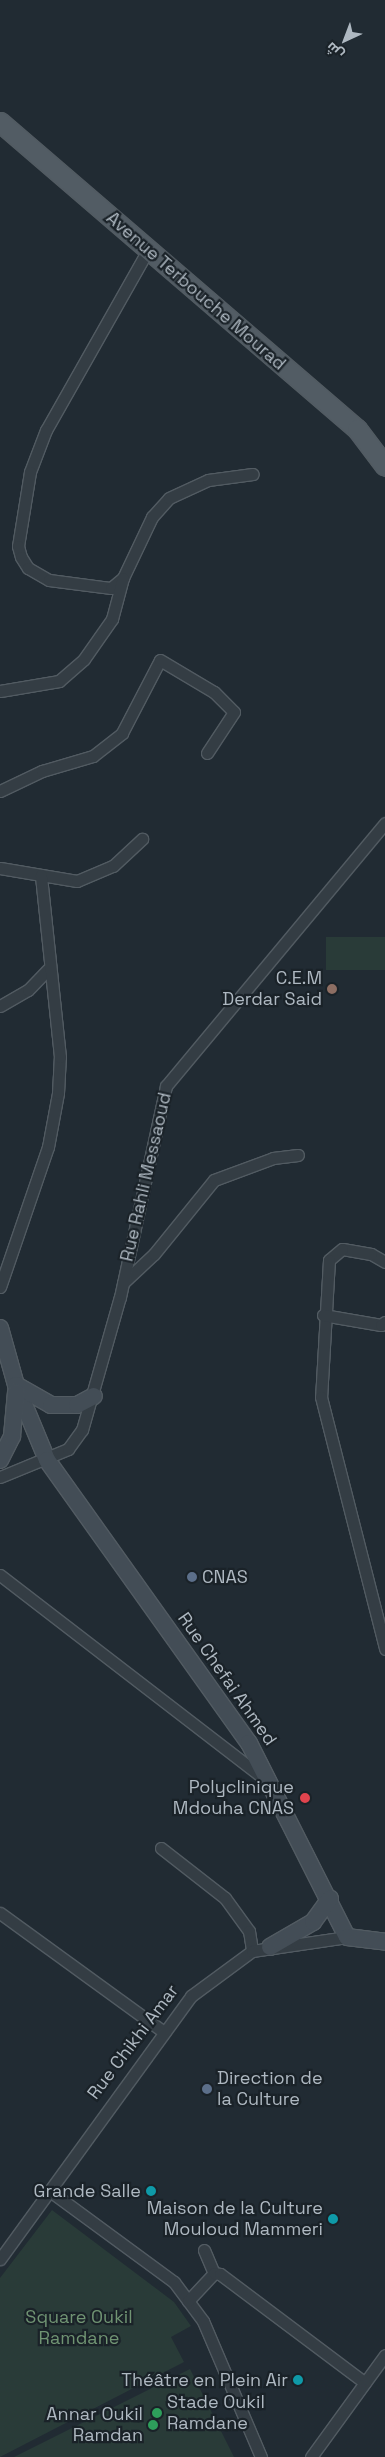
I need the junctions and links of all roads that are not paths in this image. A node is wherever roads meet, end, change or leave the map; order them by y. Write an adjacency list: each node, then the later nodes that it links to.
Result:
1 (0, 122): 2 (main road, Avenue Terbouche Mourad)
2 (148, 250): 3 (main road, Avenue Terbouche Mourad); 5 (street)
3 (385, 466)
4 (253, 474): 5 (street)
5 (123, 578): 6 (street)
6 (0, 691)
7 (207, 753): 8 (street)
8 (0, 791)
9 (385, 823): 17 (street, Rue Rahli Messaoud)
10 (142, 840): 12 (street)
11 (0, 868): 12 (street)
12 (41, 875): 13 (street)
13 (48, 969): 14 (street); 18 (street)
14 (0, 1006)
15 (298, 1155): 17 (street)
16 (385, 1262): 19 (street)
17 (122, 1283): 23 (street, Rue Rahli Messaoud)
18 (0, 1287)
19 (323, 1315): 20 (street); 28 (street)
20 (385, 1322)
21 (0, 1328): 22 (street)
22 (16, 1385): 23 (street); 24 (street); 25 (street, Rue Chefai Ahmed)
23 (94, 1396): 25 (street, Rue Rahli Messaoud)
24 (0, 1460)
25 (48, 1460): 26 (street, Rue Rahli Messaoud); 29 (street, Rue Chefai Ahmed)
26 (0, 1477)
27 (0, 1574): 29 (street)
28 (385, 1649)
29 (272, 1785): 31 (street, Rue Chefai Ahmed)
30 (161, 1848): 36 (street)
31 (330, 1899): 33 (street, Rue Chefai Ahmed); 35 (street)
32 (0, 1913): 37 (street)
33 (347, 1937): 34 (street, Rue Chikhi Amar); 35 (street, Rue Chikhi Amar)
34 (385, 1942)
35 (270, 1946): 36 (street, Rue Chikhi Amar)
36 (252, 1951): 37 (street, Rue Chikhi Amar)
37 (164, 2032): 38 (street, Rue Chikhi Amar)
38 (50, 2191): 40 (street, Rue Chikhi Amar); 42 (street)
39 (204, 2250): 41 (street)
40 (0, 2259)
41 (214, 2273): 42 (street); 44 (street)
42 (188, 2301): 45 (street)
43 (385, 2355): 44 (street)
44 (365, 2383): 46 (street)
45 (261, 2457)
46 (311, 2457)

